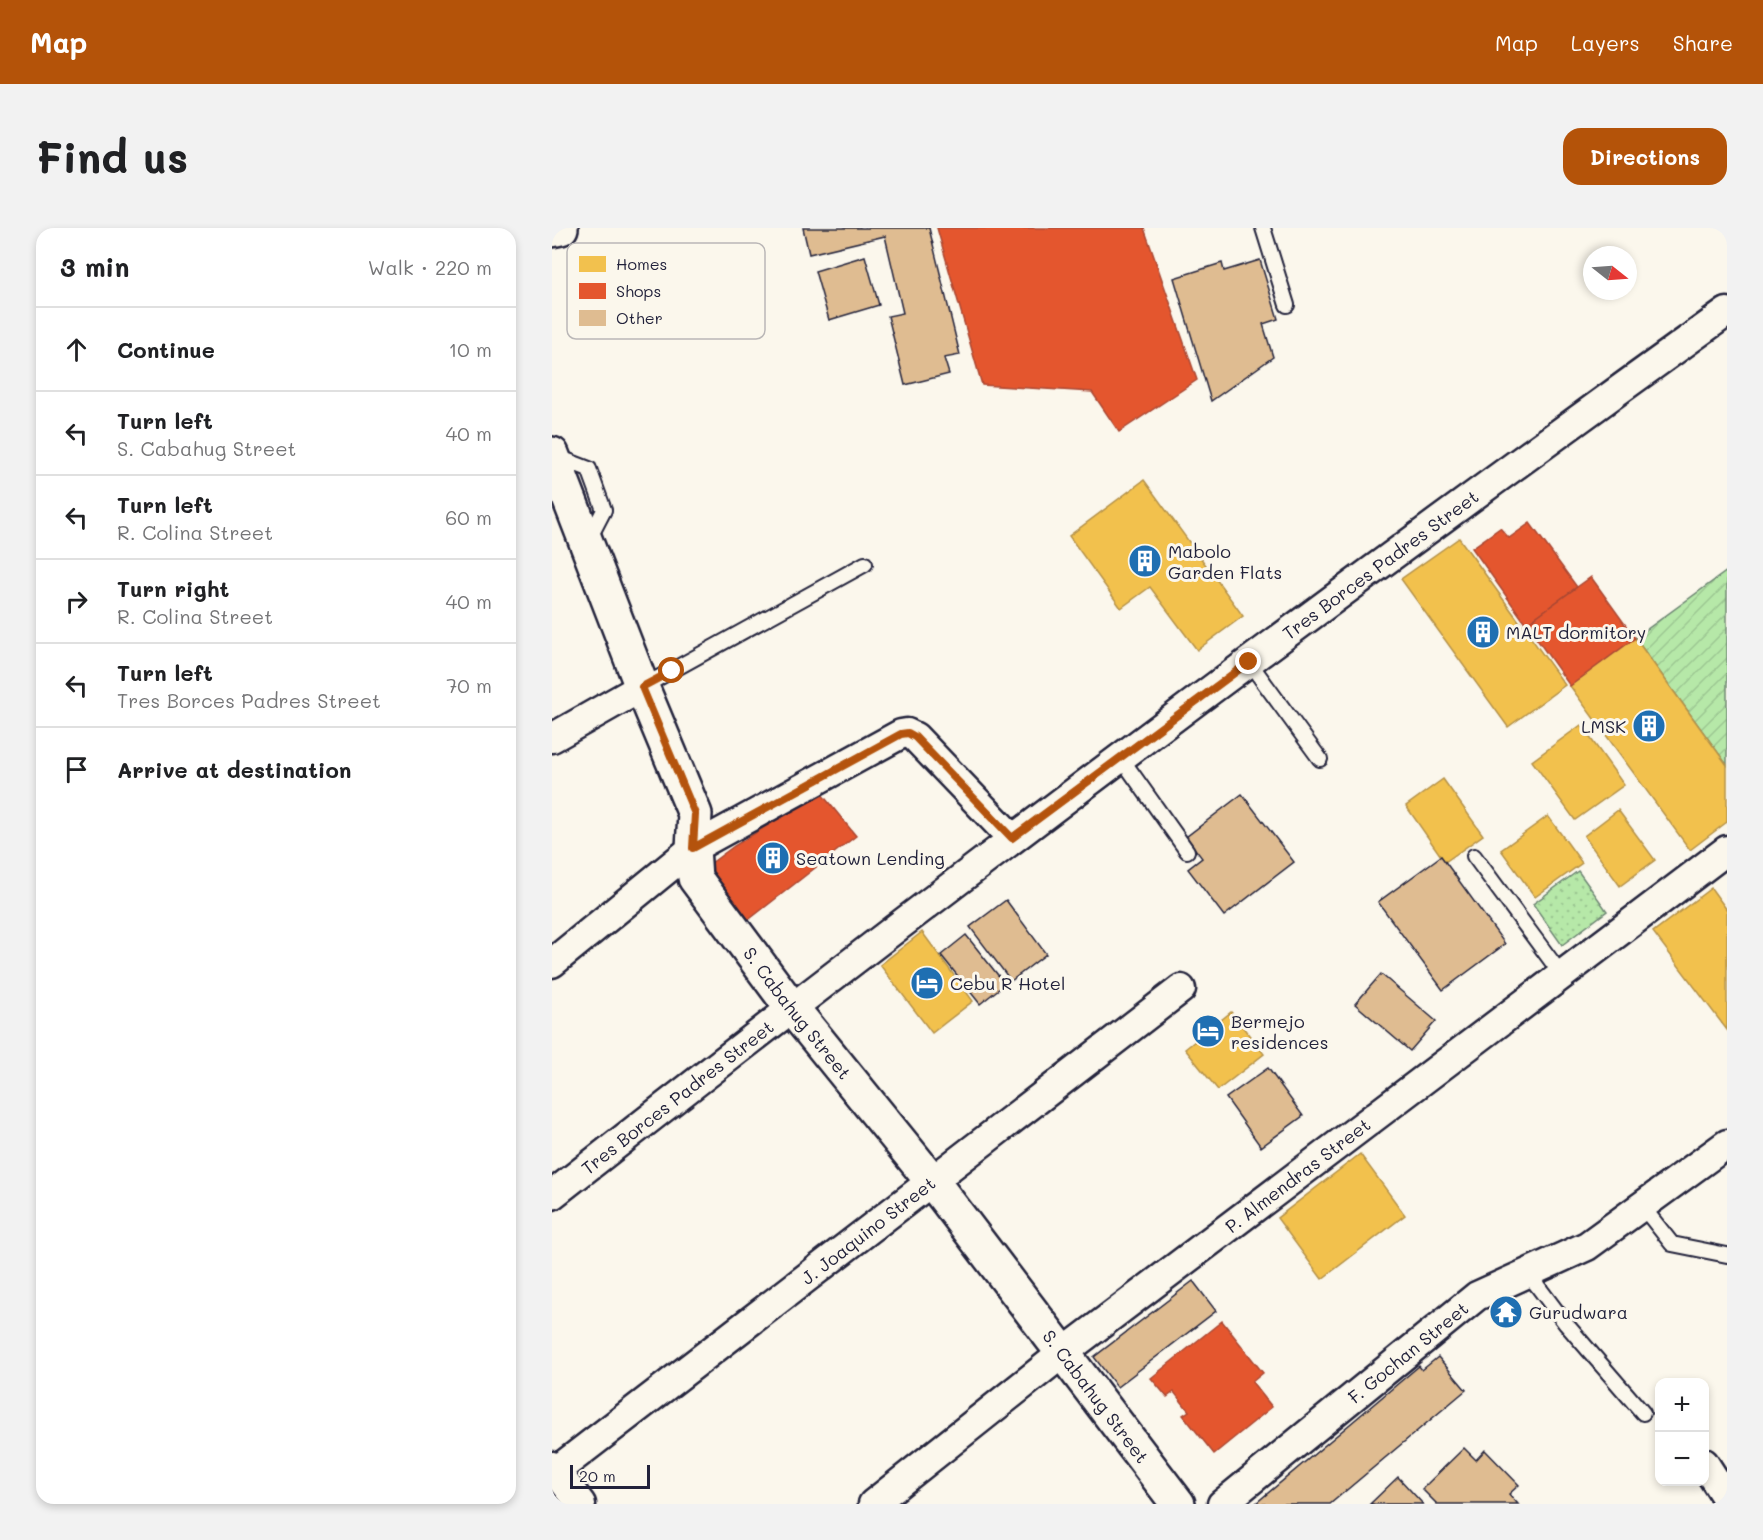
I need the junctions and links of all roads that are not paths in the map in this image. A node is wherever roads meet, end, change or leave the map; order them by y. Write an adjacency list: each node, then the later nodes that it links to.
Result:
1 (561, 228): 3 (street)
2 (1263, 228): 4 (lane)
3 (552, 230)
4 (1287, 305)
5 (1727, 312): 10 (street, Tres Borces Padres Street)
6 (552, 454): 7 (street, S. Cabahug Street); 8 (lane)
7 (561, 503): 8 (street, S. Cabahug Street)
8 (587, 544): 11 (street, S. Cabahug Street)
9 (865, 564): 11 (lane)
10 (1249, 662): 13 (street, Tres Borces Padres Street); 14 (lane)
11 (642, 687): 12 (street); 16 (street, S. Cabahug Street)
12 (552, 738)
13 (1121, 758): 15 (street, Tres Borces Padres Street); 18 (lane)
14 (1320, 759)
15 (1012, 838): 16 (street); 23 (street, Tres Borces Padres Street)
16 (693, 848): 20 (street); 23 (street, S. Cabahug Street)
17 (1727, 850): 21 (street, P. Almendras Street)
18 (1187, 851)
19 (1474, 856): 21 (lane)
20 (552, 963)
21 (1561, 974): 30 (street, P. Almendras Street)
22 (1181, 989): 25 (street, J. Joaquino Street)
23 (791, 1007): 25 (street, S. Cabahug Street); 26 (street, Tres Borces Padres Street)
24 (1727, 1144): 27 (street, F. Gochan Street)
25 (932, 1182): 30 (street, S. Cabahug Street); 32 (street, J. Joaquino Street)
26 (552, 1195)
27 (1642, 1206): 28 (lane); 29 (street, F. Gochan Street)
28 (1727, 1255)
29 (1527, 1272): 31 (lane); 38 (street, F. Gochan Street)
30 (1064, 1352): 36 (street, P. Almendras Street); 37 (street, S. Cabahug Street)
31 (1644, 1413)
32 (553, 1470): 35 (street)
33 (1709, 1471): 34 (street)
34 (1727, 1499)
35 (581, 1504)
36 (873, 1504)
37 (1178, 1504)
38 (1221, 1504)

